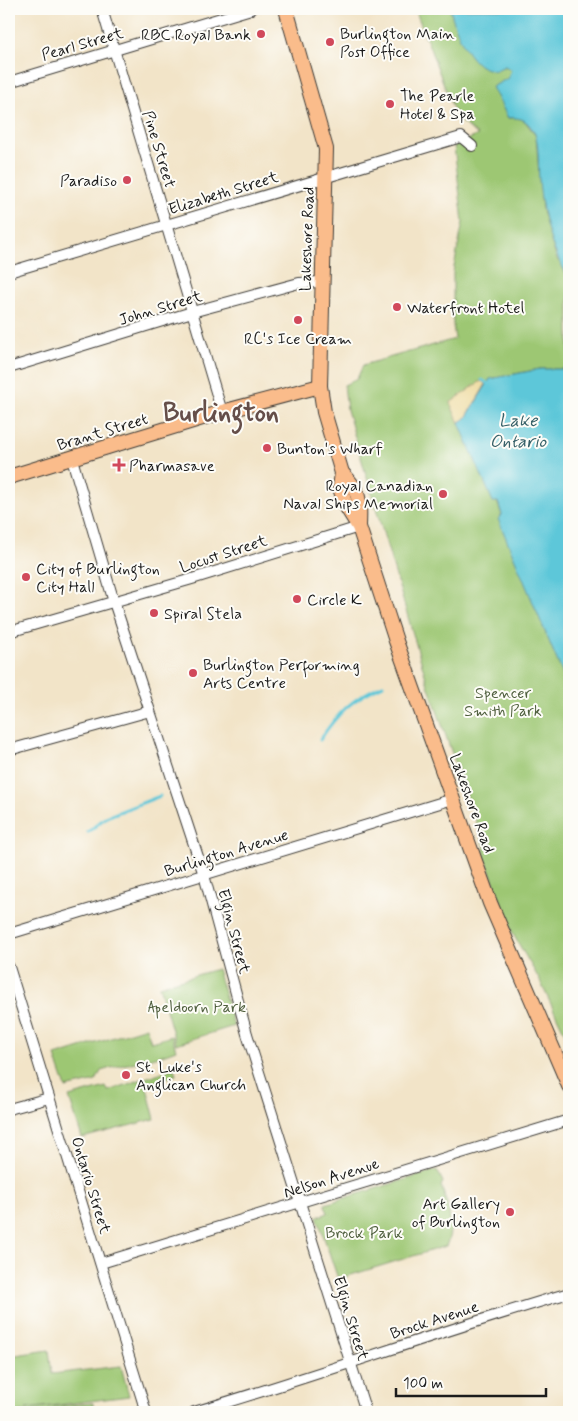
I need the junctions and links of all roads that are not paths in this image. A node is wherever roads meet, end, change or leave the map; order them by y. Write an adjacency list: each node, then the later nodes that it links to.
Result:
1 (102, 9): 4 (street, Pine Street)
2 (251, 9): 4 (street, Pearl Street)
3 (286, 9): 7 (main road, Lakeshore Road)
4 (114, 50): 5 (street, Pearl Street); 8 (street, Pine Street)
5 (9, 82)
6 (472, 146): 7 (street, Elizabeth Street)
7 (326, 176): 8 (street, Elizabeth Street); 10 (main road, Lakeshore Road)
8 (167, 224): 9 (street, Elizabeth Street); 11 (street, Pine Street)
9 (9, 272)
10 (321, 282): 11 (street, John Street); 13 (main road, Lakeshore Road)
11 (192, 312): 12 (street, John Street); 14 (street, Pine Street)
12 (9, 368)
13 (320, 386): 14 (main road, Brant Street); 17 (main road, Lakeshore Road)
14 (222, 412): 15 (main road, Brant Street)
15 (72, 459): 16 (main road, Brant Street); 18 (street, Elgin Street)
16 (9, 477)
17 (359, 527): 18 (street, Locust Street); 22 (main road, Lakeshore Road)
18 (114, 602): 19 (street, Locust Street); 20 (street, Elgin Street)
19 (9, 632)
20 (150, 711): 21 (street); 23 (street, Elgin Street)
21 (9, 750)
22 (453, 799): 23 (street, Burlington Avenue); 26 (main road, Lakeshore Road)
23 (204, 875): 24 (street, Burlington Avenue); 30 (street, Elgin Street)
24 (9, 934)
25 (9, 967): 27 (street, Ontario Street)
26 (569, 1086)
27 (50, 1098): 28 (street); 31 (street, Ontario Street)
28 (9, 1109)
29 (569, 1120): 30 (street, Nelson Avenue)
30 (299, 1204): 31 (street, Nelson Avenue); 33 (street, Elgin Street)
31 (101, 1263): 34 (street, Ontario Street)
32 (569, 1293): 33 (street, Brock Avenue)
33 (350, 1363): 35 (street, Brock Avenue); 36 (street, Elgin Street)
34 (146, 1412)
35 (194, 1412)
36 (366, 1412)

